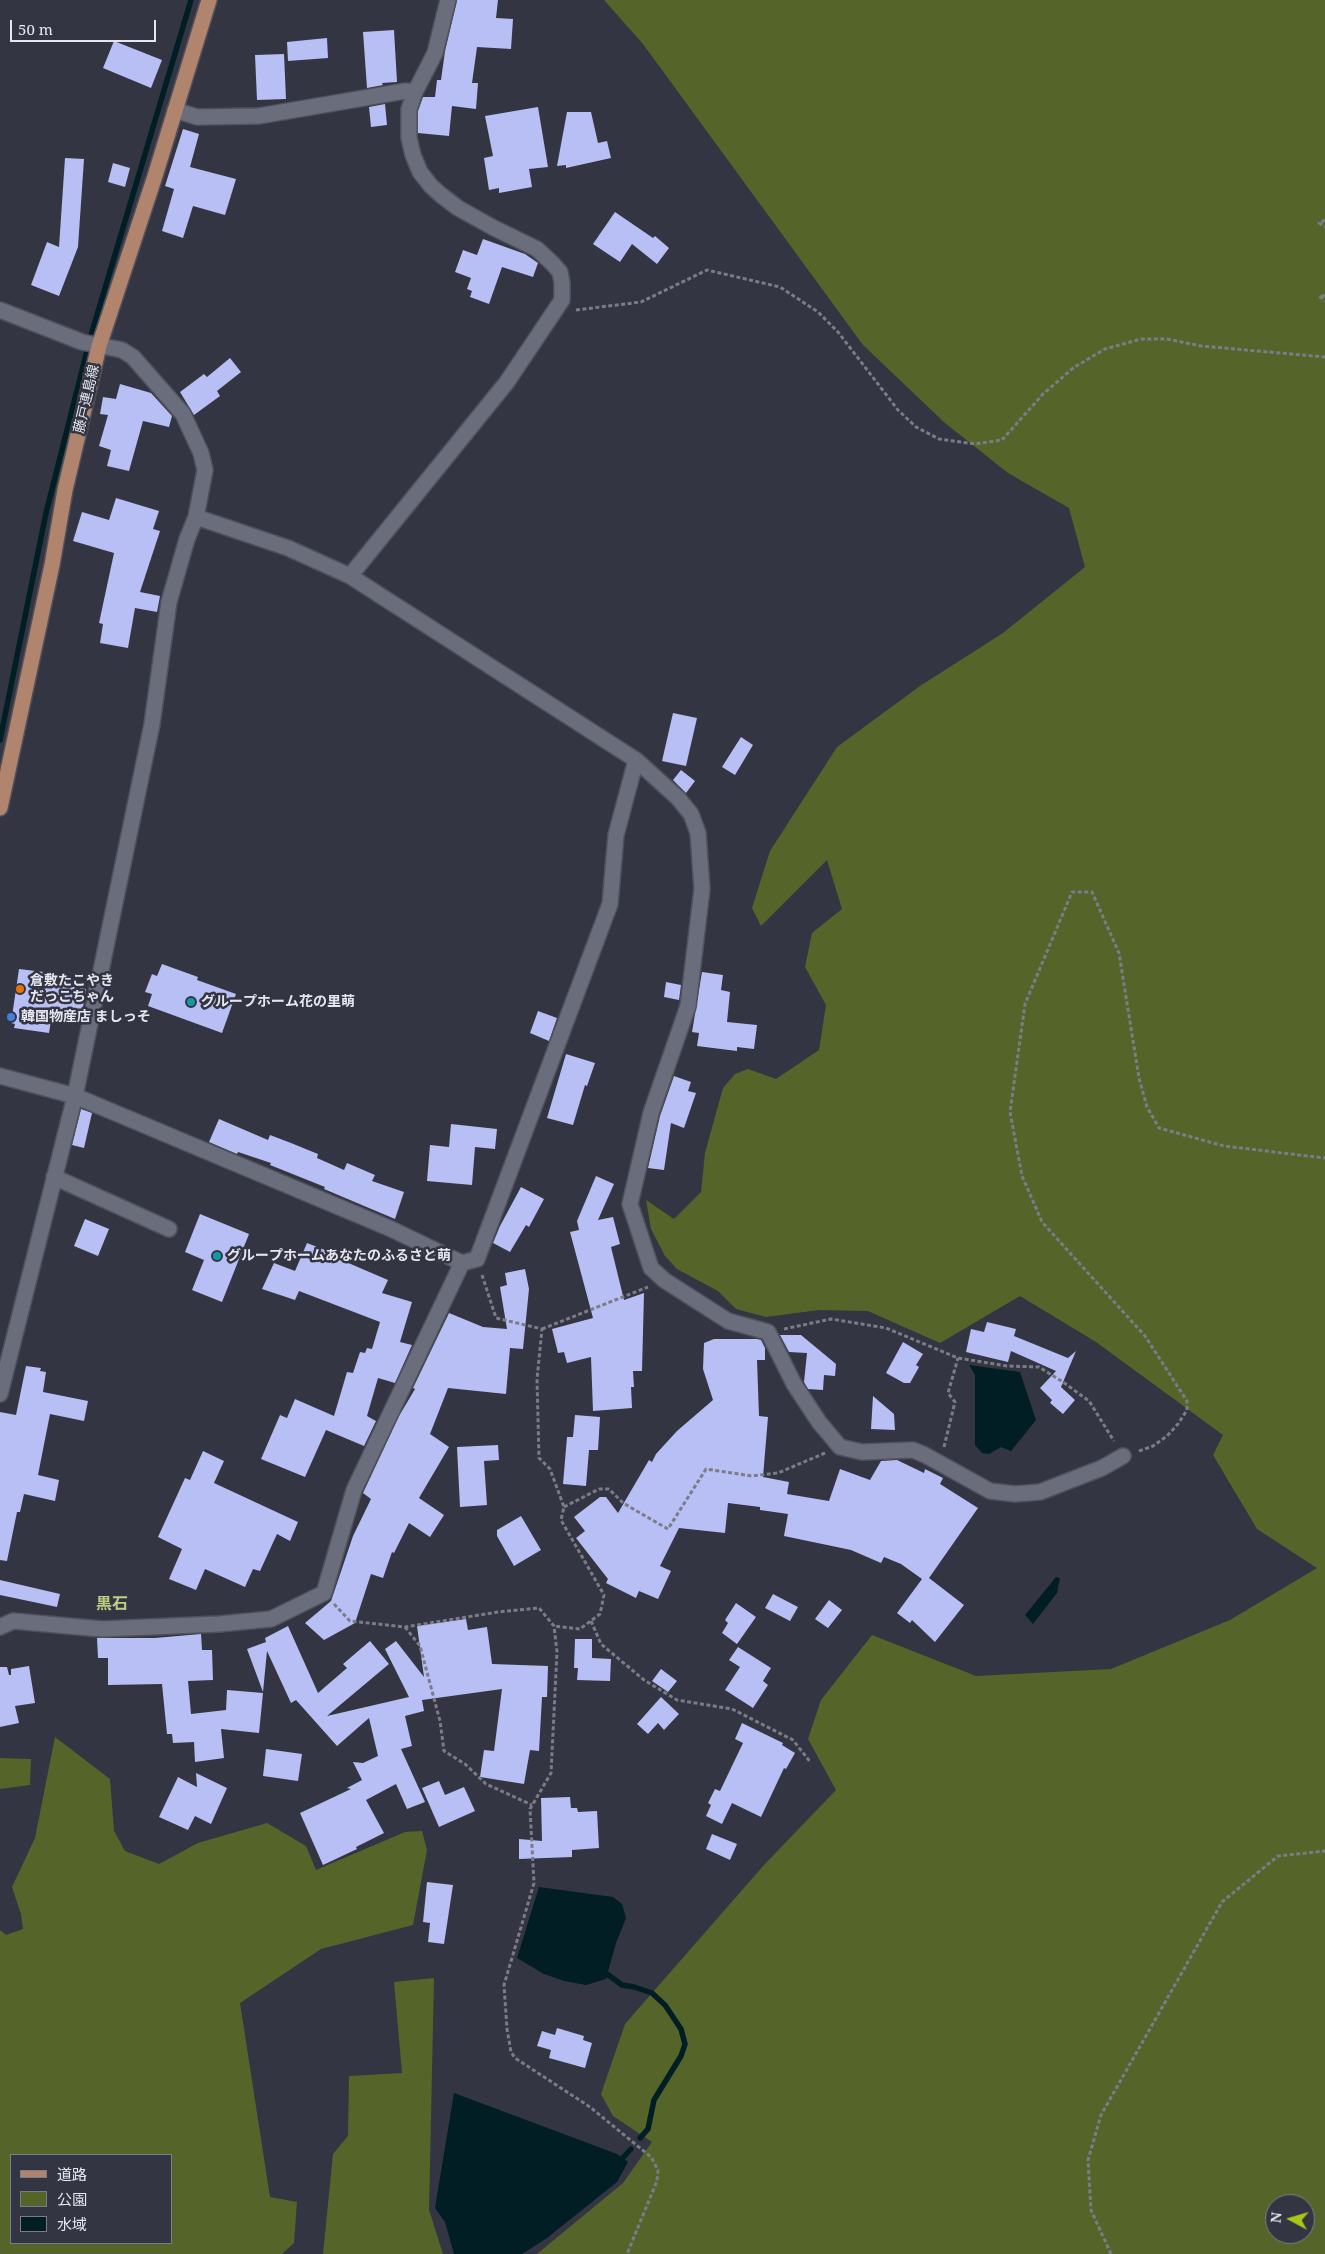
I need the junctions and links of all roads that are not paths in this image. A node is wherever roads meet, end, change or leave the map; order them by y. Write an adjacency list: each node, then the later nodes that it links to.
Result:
1 (209, 0): 4 (main road, 藤戸連島線)
2 (448, 0): 3 (street)
3 (415, 92): 4 (street); 8 (street)
4 (175, 110): 6 (main road, 藤戸連島線)
5 (0, 310): 6 (street)
6 (91, 344): 7 (street); 10 (main road, 藤戸連島線)
7 (196, 517): 8 (street); 12 (street)
8 (350, 576): 9 (street)
9 (636, 760): 15 (street); 17 (street)
10 (0, 808)
11 (0, 1076): 12 (street)
12 (75, 1096): 13 (street); 15 (street)
13 (54, 1177): 14 (street); 16 (street)
14 (169, 1229)
15 (470, 1261): 18 (street)
16 (0, 1394)
17 (1123, 1456)
18 (0, 1627)

